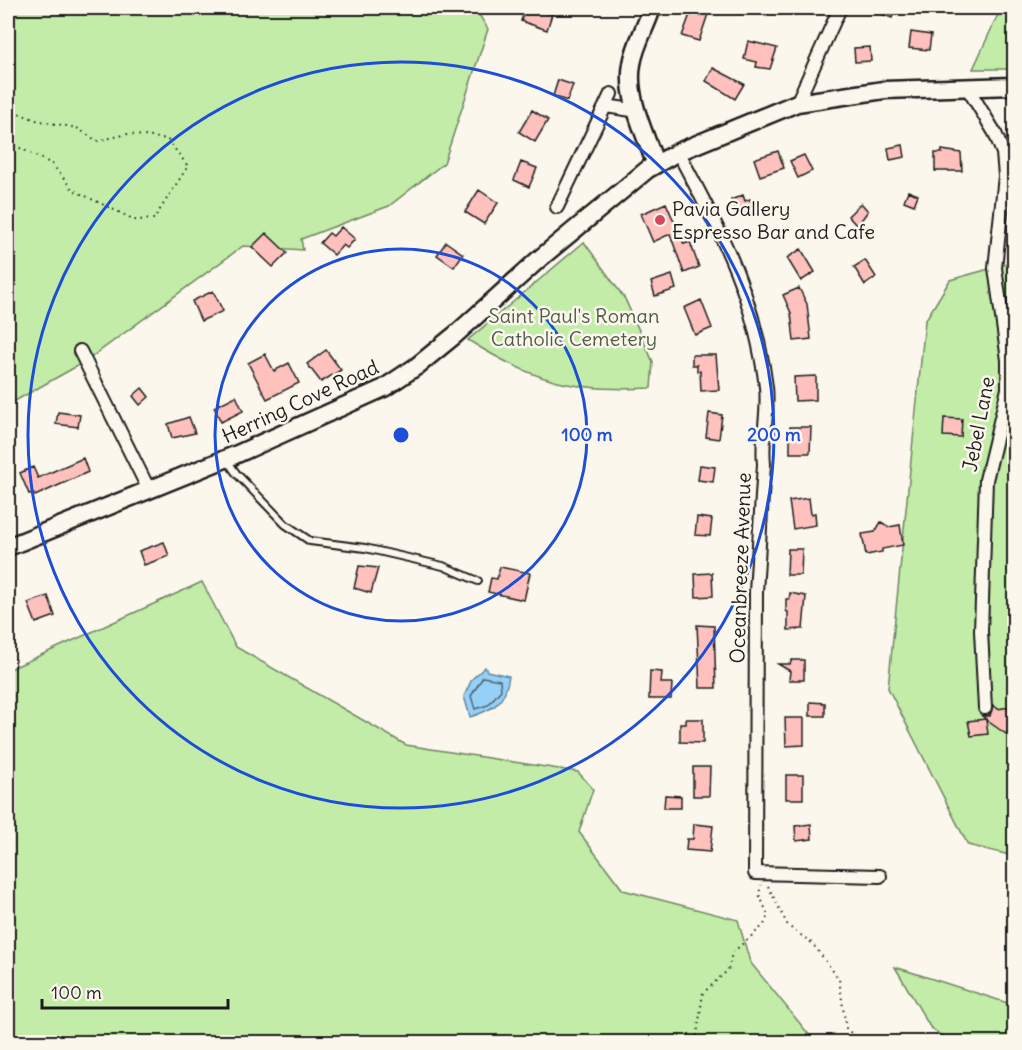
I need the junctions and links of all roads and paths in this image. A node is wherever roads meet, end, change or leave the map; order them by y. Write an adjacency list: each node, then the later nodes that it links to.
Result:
1 (652, 8): 7 (main road)
2 (840, 8): 5 (street)
3 (1014, 86): 4 (main road, Herring Cove Road)
4 (967, 87): 5 (main road, Herring Cove Road); 17 (street, Jebel Lane)
5 (797, 103): 9 (main road, Herring Cove Road)
6 (8, 109): 8 (path)
7 (638, 111): 10 (main road); 11 (street)
8 (8, 142)
9 (678, 152): 10 (main road, Herring Cove Road); 18 (street, Oceanbreeze Avenue)
10 (655, 163): 13 (main road, Herring Cove Road)
11 (557, 207)
12 (80, 351): 14 (street)
13 (226, 458): 14 (main road, Herring Cove Road); 16 (lane)
14 (149, 490): 15 (main road, Herring Cove Road)
15 (8, 548)
16 (478, 581)
17 (985, 708)
18 (880, 876)
19 (696, 1042): 20 (path)
20 (860, 1042)

